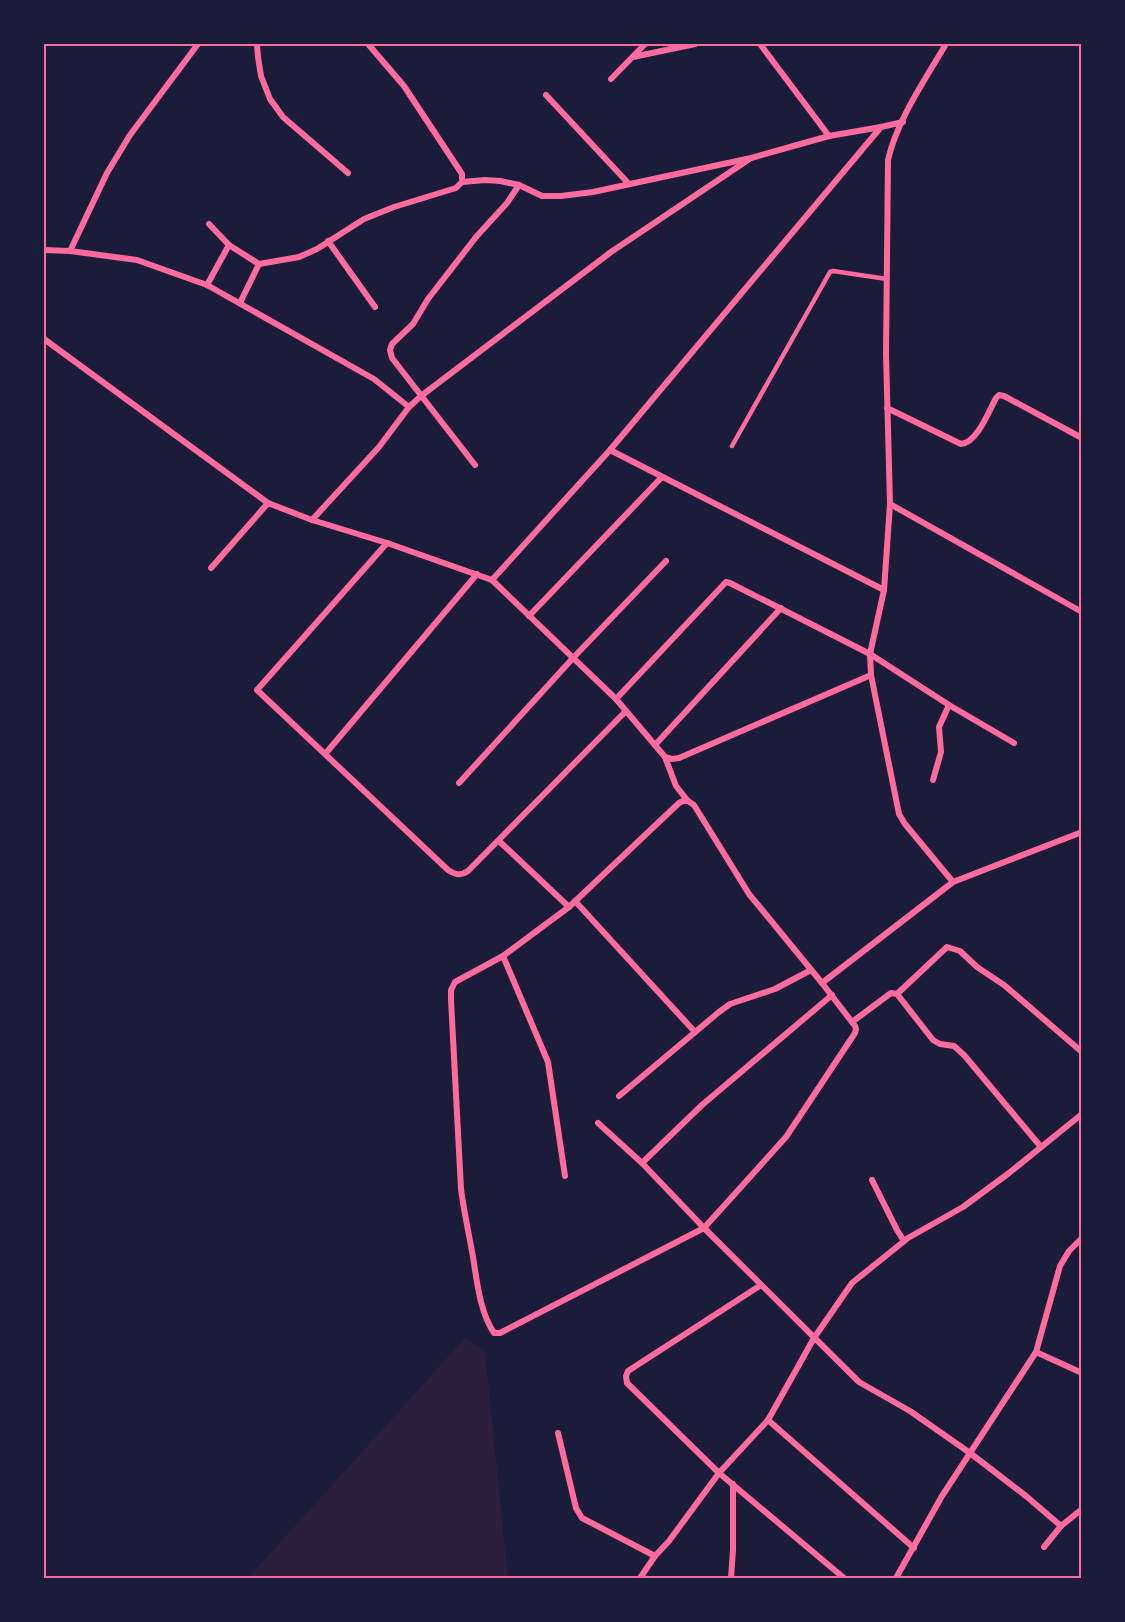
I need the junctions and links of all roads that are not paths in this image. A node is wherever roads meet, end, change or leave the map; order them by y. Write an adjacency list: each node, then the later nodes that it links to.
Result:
1 (198, 44): 23 (street)
2 (257, 44): 15 (street)
3 (369, 44): 16 (street)
4 (645, 44): 8 (street)
5 (695, 44): 8 (street)
6 (760, 44): 13 (street)
7 (946, 44): 11 (street)
8 (633, 57): 9 (street)
9 (611, 79)
10 (546, 94): 17 (street)
11 (903, 122): 12 (street); 25 (street)
12 (881, 127): 13 (street); 35 (street)
13 (829, 136): 14 (street)
14 (751, 158): 17 (street); 30 (street)
15 (348, 173)
16 (462, 182): 18 (street); 20 (street)
17 (629, 184): 18 (street)
18 (519, 186): 30 (street)
19 (209, 224): 21 (street)
20 (328, 241): 24 (street); 28 (street)
21 (229, 245): 24 (street); 26 (street)
22 (44, 250): 23 (street)
23 (70, 251): 26 (street)
24 (260, 264): 27 (street)
25 (887, 279): 32 (street); 34 (lane)
26 (207, 285): 27 (street)
27 (240, 303): 31 (street)
28 (375, 307)
29 (44, 339): 38 (street)
30 (421, 396): 31 (street); 36 (street)
31 (409, 407): 40 (street)
32 (887, 408): 33 (street); 39 (street)
33 (1082, 438)
34 (732, 446)
35 (610, 450): 37 (street); 45 (street)
36 (475, 465)
37 (661, 478): 46 (street); 49 (street)
38 (268, 503): 40 (street); 43 (street)
39 (890, 504): 46 (street); 48 (street)
40 (312, 520): 41 (street)
41 (387, 543): 44 (street); 58 (street)
42 (666, 561): 51 (street)
43 (211, 568)
44 (477, 574): 45 (street); 58 (street)
45 (492, 580): 49 (street)
46 (884, 590): 50 (street)
47 (781, 608): 50 (street); 53 (street); 57 (street)
48 (1082, 612)
49 (529, 616): 51 (street)
50 (870, 654): 52 (street); 54 (street)
51 (573, 658): 53 (street); 61 (street)
52 (871, 675): 59 (street); 65 (street)
53 (616, 699): 55 (street)
54 (949, 705): 56 (street); 60 (street)
55 (626, 711): 57 (street); 64 (street)
56 (1014, 743)
57 (655, 746): 59 (street)
58 (326, 753): 64 (street)
59 (665, 757): 62 (street)
60 (933, 780)
61 (459, 783)
62 (688, 801): 66 (street); 69 (street)
63 (1082, 832): 65 (street)
64 (499, 841): 67 (street)
65 (953, 882): 70 (street)
66 (575, 901): 67 (street); 74 (street)
67 (569, 907): 68 (street)
68 (503, 956): 81 (street); 83 (street)
69 (811, 970): 70 (street); 74 (street)
70 (822, 982): 72 (street)
71 (897, 994): 73 (street); 75 (street); 79 (street)
72 (832, 995): 73 (street); 80 (street)
73 (852, 1022): 83 (street)
74 (695, 1032): 76 (street)
75 (1082, 1052)
76 (619, 1096)
77 (1082, 1114): 79 (street)
78 (598, 1123): 80 (street)
79 (1041, 1147): 85 (street)
80 (642, 1163): 83 (street)
81 (566, 1176)
82 (872, 1180): 85 (street)
83 (704, 1228): 86 (street)
84 (1082, 1238): 88 (street)
85 (904, 1241): 87 (street)
86 (761, 1285): 87 (street); 93 (street)
87 (814, 1338): 90 (street); 92 (street)
88 (1036, 1352): 89 (street); 92 (street)
89 (1082, 1373)
90 (768, 1420): 93 (street); 98 (street)
91 (558, 1433): 99 (street)
92 (970, 1453): 96 (street); 98 (street)
93 (719, 1473): 94 (street); 99 (street)
94 (733, 1484): 101 (street); 102 (street)
95 (1082, 1509): 96 (street)
96 (1061, 1527): 97 (street)
97 (1044, 1547)
98 (914, 1548): 103 (street)
99 (655, 1556): 100 (street)
100 (640, 1578)
101 (731, 1578)
102 (844, 1578)
103 (897, 1578)

